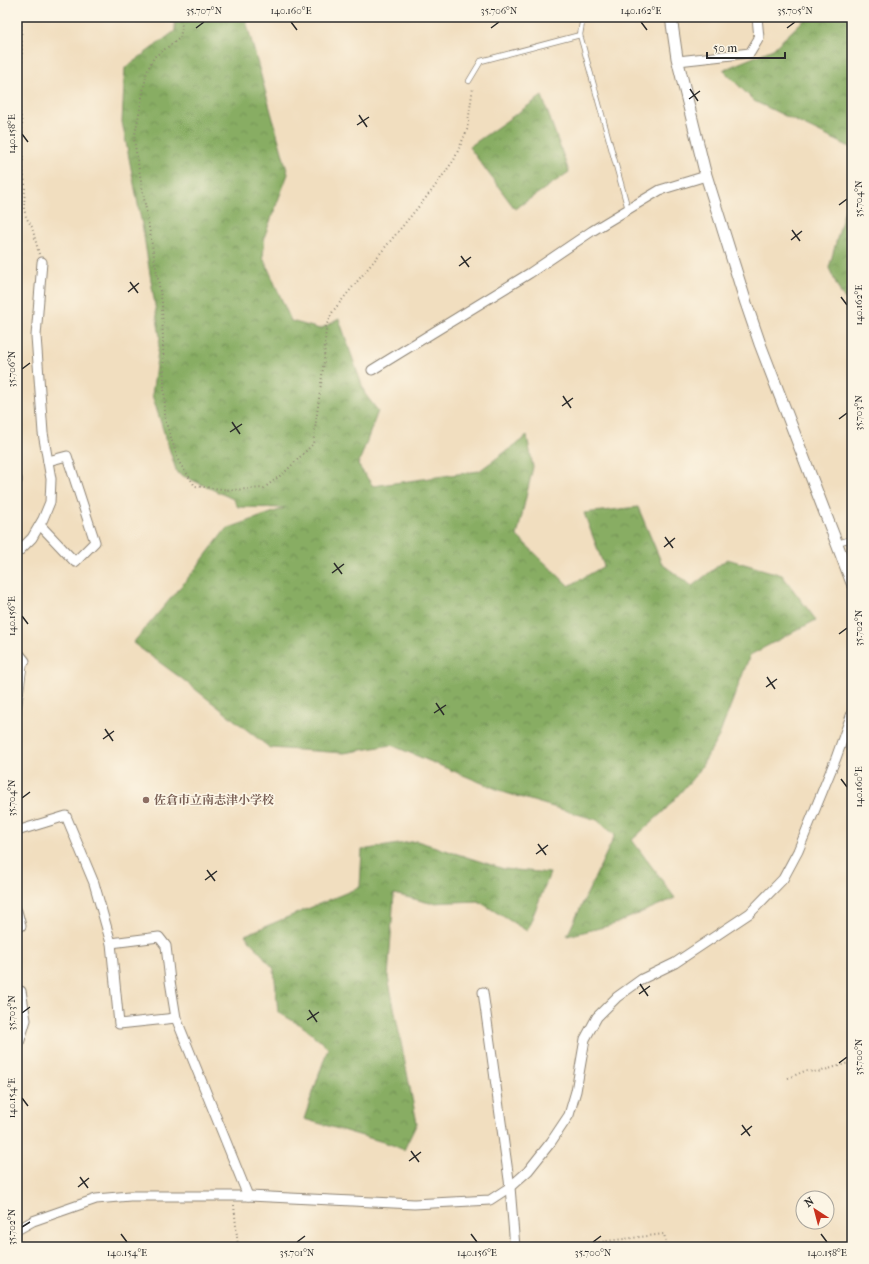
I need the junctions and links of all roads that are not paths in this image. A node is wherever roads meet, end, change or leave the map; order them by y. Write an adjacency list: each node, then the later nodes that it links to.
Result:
1 (583, 17): 4 (lane)
2 (671, 17): 5 (street)
3 (757, 17): 5 (street)
4 (580, 34): 6 (lane); 8 (lane)
5 (678, 61): 7 (street)
6 (470, 81)
7 (706, 176): 8 (street); 14 (street)
8 (628, 209): 10 (street)
9 (42, 262): 11 (street)
10 (372, 370)
11 (48, 461): 12 (street); 12 (street)
12 (40, 525): 15 (street)
13 (852, 539): 14 (lane)
14 (837, 544): 16 (street)
15 (17, 552)
16 (852, 583)
17 (17, 651): 18 (street)
18 (25, 661): 20 (lane)
19 (852, 713): 29 (street)
20 (18, 714)
21 (17, 831): 24 (street)
22 (17, 911): 23 (street)
23 (17, 927)
24 (111, 943): 27 (street); 27 (street)
25 (17, 990): 28 (street)
26 (483, 992): 29 (street)
27 (176, 1018): 30 (street)
28 (17, 1050)
29 (510, 1187): 30 (street); 32 (street)
30 (248, 1196): 31 (street)
31 (17, 1230)
32 (515, 1247)

